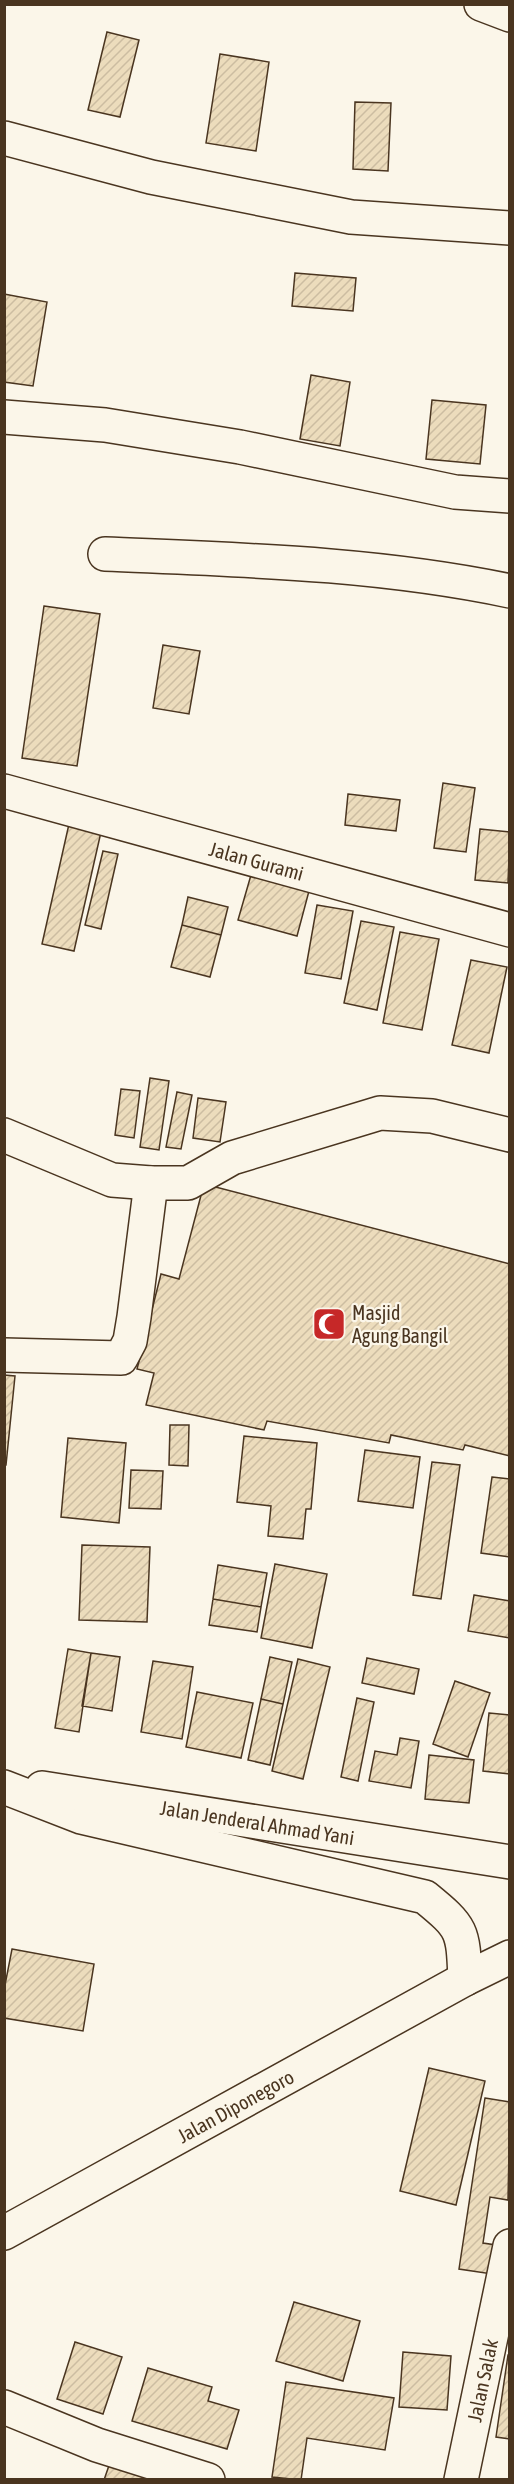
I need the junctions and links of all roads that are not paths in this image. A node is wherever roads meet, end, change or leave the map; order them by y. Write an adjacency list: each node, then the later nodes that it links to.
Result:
1 (481, 4): 2 (main road)
2 (510, 15)
3 (4, 138): 4 (main road)
4 (510, 228)
5 (4, 417): 6 (main road)
6 (510, 496)
7 (105, 555): 8 (main road)
8 (510, 591)
9 (4, 791): 10 (main road, Jalan Gurami)
10 (510, 930)
11 (4, 1135): 13 (main road)
12 (510, 1135): 13 (main road)
13 (151, 1183): 14 (main road)
14 (4, 1355)
15 (4, 1782): 17 (main road, Jalan Jenderal Ahmad Yani)
16 (4, 1787): 19 (main road)
17 (510, 1862)
18 (510, 1957): 19 (main road, Jalan Diponegoro)
19 (465, 1979): 20 (main road, Jalan Diponegoro)
20 (4, 2233)
21 (510, 2246): 24 (main road, Jalan Salak)
22 (4, 2407): 23 (main road)
23 (208, 2480)
24 (461, 2480)

